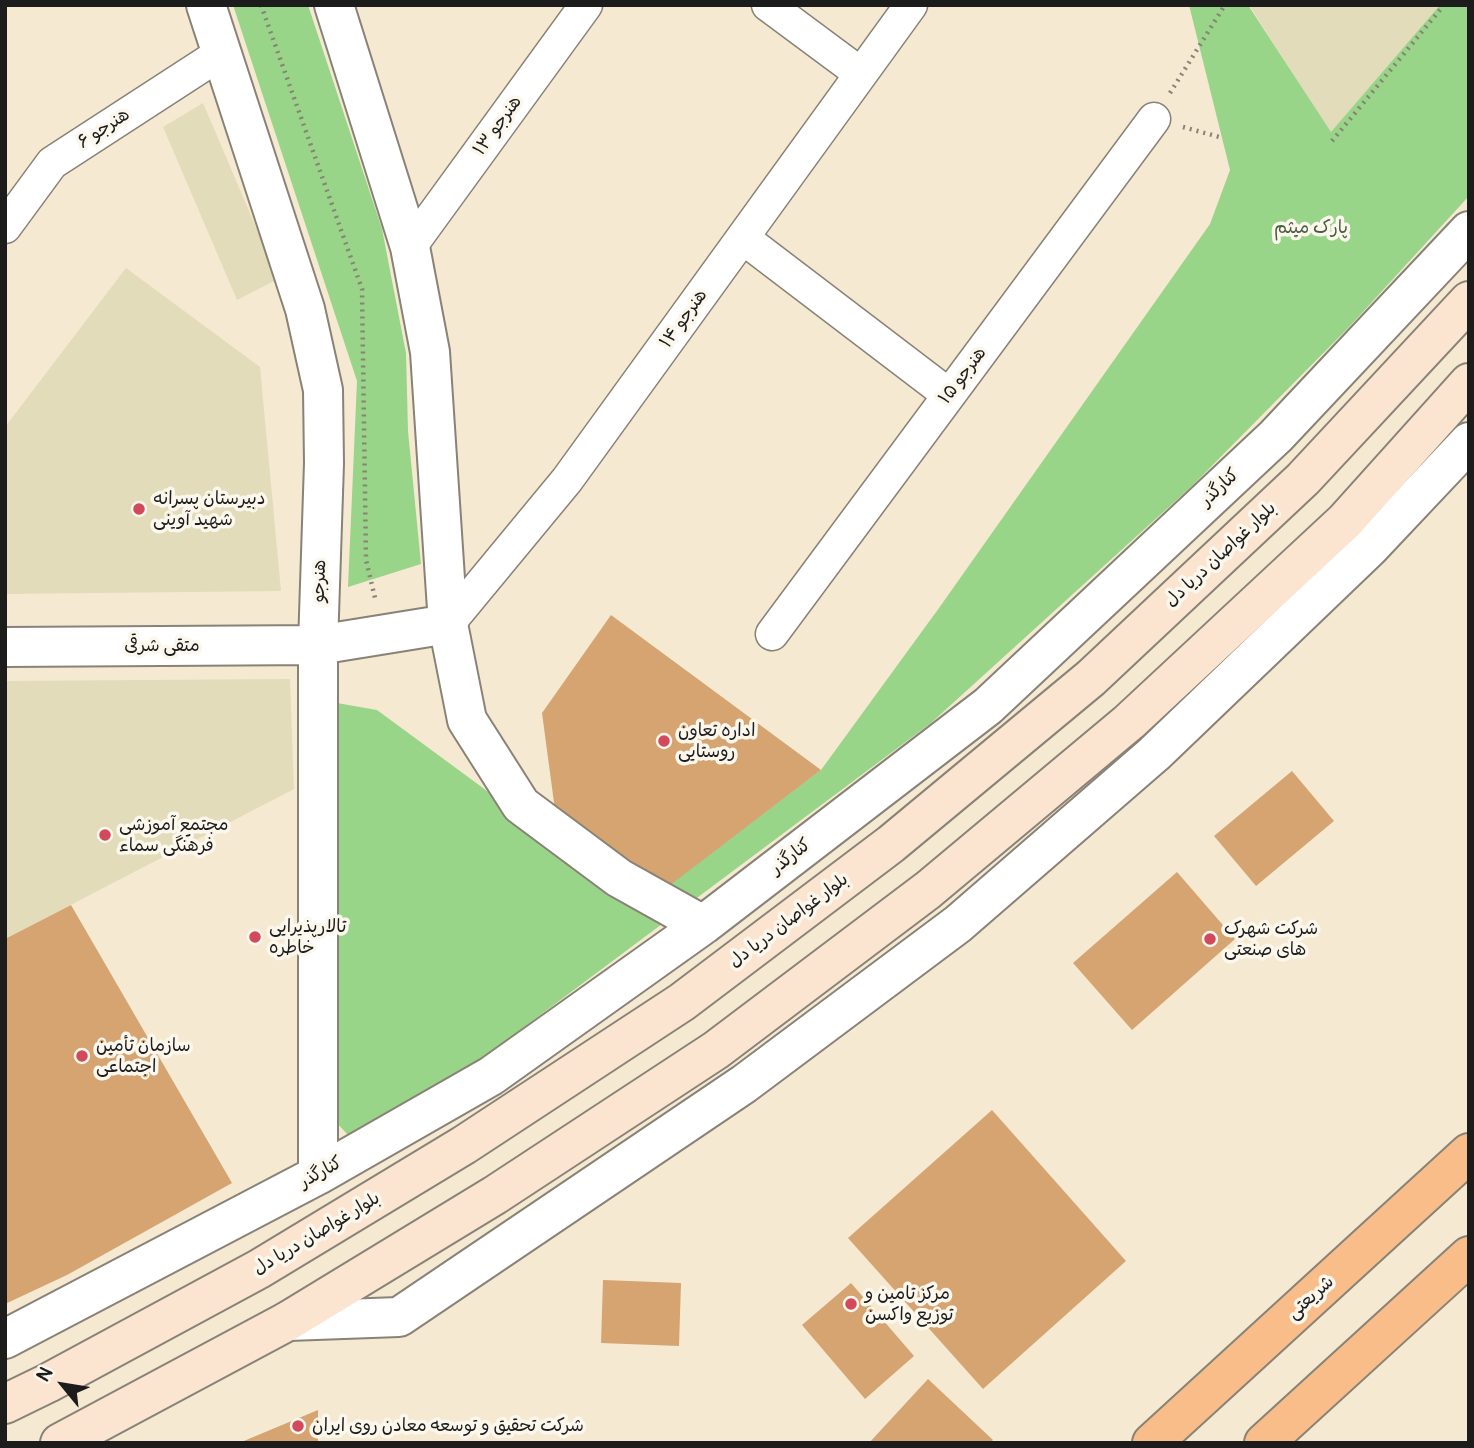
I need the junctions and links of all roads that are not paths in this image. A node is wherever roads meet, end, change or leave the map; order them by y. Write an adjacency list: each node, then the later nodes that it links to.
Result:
1 (206, 5): 6 (street, هنرجو)
2 (334, 5): 12 (street)
3 (586, 5): 12 (street, هنرجو ۱۳)
4 (768, 5): 7 (street)
5 (911, 5): 7 (street, هنرجو ۱۴)
6 (223, 52): 9 (street, هنرجو ۶); 19 (street, هنرجو)
7 (861, 74): 11 (street, هنرجو ۱۴)
8 (1154, 118): 15 (street, هنرجو ۱۵)
9 (5, 227)
10 (1469, 232): 21 (street, کنارگذر)
11 (743, 239): 15 (street); 17 (street, هنرجو ۱۴)
12 (410, 247): 17 (street)
13 (1469, 301): 27 (main road, بلوار غواصان دریا دل)
14 (1469, 383): 25 (main road)
15 (948, 396): 18 (street, هنرجو ۱۵)
16 (1469, 442): 25 (street)
17 (448, 624): 19 (street, متقی شرقی); 21 (street)
18 (772, 634)
19 (318, 646): 20 (street, متقی شرقی); 23 (street, هنرجو)
20 (5, 647)
21 (703, 925): 23 (street, کنارگذر)
22 (1469, 1153): 29 (highway, شریعتی)
23 (318, 1175): 26 (street, کنارگذر)
24 (1469, 1256): 30 (highway)
25 (288, 1321): 28 (main road)
26 (5, 1339)
27 (5, 1404)
28 (60, 1443)
29 (1152, 1443)
30 (1264, 1443)

